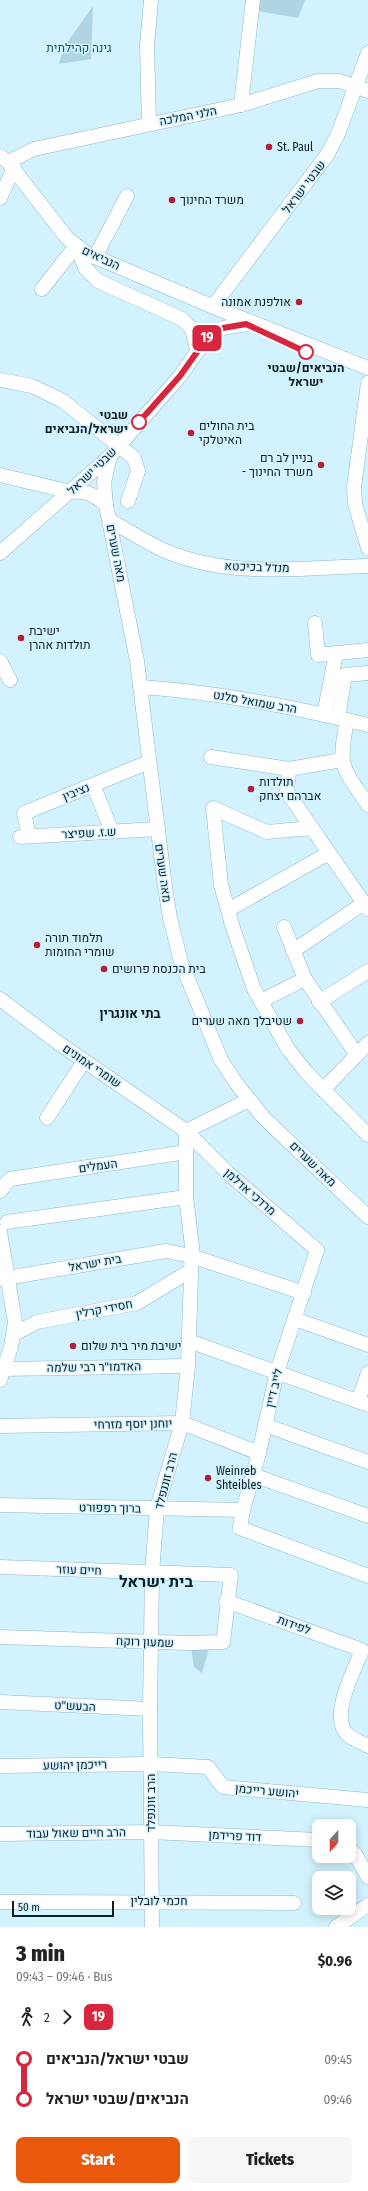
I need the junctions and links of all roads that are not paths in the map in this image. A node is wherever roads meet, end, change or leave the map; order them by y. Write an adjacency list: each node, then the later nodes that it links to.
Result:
1 (151, 0): 6 (street)
2 (253, 0): 5 (street)
3 (368, 53): 4 (street, שבטי ישראל)
4 (365, 83): 5 (street, הלני המלכה); 13 (street, שבטי ישראל)
5 (241, 105): 6 (street, הלני המלכה)
6 (150, 124): 7 (street, הלני המלכה)
7 (7, 162): 9 (street); 10 (street, הנביאים)
8 (127, 196): 11 (street)
9 (0, 198)
10 (76, 246): 11 (street, הנביאים); 12 (street); 15 (street)
11 (95, 257): 13 (street, הנביאים)
12 (42, 289)
13 (217, 308): 14 (street, הנביאים); 16 (street, הנביאים)
14 (246, 324): 15 (street, שבטי ישראל); 16 (street, הנביאים)
15 (197, 349): 19 (street, שבטי ישראל)
16 (368, 368)
17 (0, 380): 19 (street)
18 (368, 383): 25 (street)
19 (115, 451): 21 (street, שבטי ישראל); 22 (street); 23 (street, מאה שערים)
20 (1, 475): 21 (street)
21 (71, 492): 23 (street); 26 (street, שבטי ישראל)
22 (128, 501)
23 (106, 505): 24 (street, מאה שערים)
24 (109, 520): 27 (street, מנדל בכיכטא); 34 (street, מאה שערים)
25 (368, 548)
26 (0, 553)
27 (368, 566)
28 (315, 623): 30 (street)
29 (368, 650): 30 (street)
30 (336, 653): 35 (street)
31 (0, 661): 33 (street)
32 (368, 673): 35 (street)
33 (10, 680)
34 (140, 687): 35 (street, הרב שמואל סלנט); 39 (street, מאה שערים)
35 (336, 718): 36 (street, הרב שמואל סלנט); 38 (street)
36 (368, 725)
37 (211, 756): 40 (street)
38 (342, 760): 40 (street); 42 (street)
39 (149, 762): 41 (street, נציבין); 44 (street, מאה שערים)
40 (289, 769): 43 (street)
41 (93, 785): 45 (street); 46 (street, נציבין)
42 (368, 805)
43 (312, 828): 47 (street); 49 (street)
44 (158, 829): 45 (street, ש.ז. שפיצר); 61 (street, מאה שערים)
45 (112, 831): 46 (street, ש.ז. שפיצר)
46 (24, 836)
47 (329, 853): 48 (street); 49 (street)
48 (366, 906): 51 (street)
49 (228, 910): 55 (street)
50 (284, 927): 51 (street)
51 (292, 951): 53 (street)
52 (368, 971): 56 (street)
53 (304, 979): 55 (street); 56 (street)
54 (0, 1000): 59 (street, שומרי אמונים)
55 (261, 1001): 60 (street)
56 (319, 1002): 58 (street)
57 (368, 1043): 58 (street)
58 (356, 1055): 60 (street)
59 (84, 1061): 62 (street); 64 (street, שומרי אמונים)
60 (323, 1090): 63 (street)
61 (250, 1100): 64 (street); 68 (street, מאה שערים)
62 (47, 1118)
63 (366, 1129)
64 (186, 1131): 65 (street, הרב זוננפלד); 70 (street, מרדכי אדלמן)
65 (186, 1152): 66 (street, העמלים); 67 (street, הרב זוננפלד)
66 (0, 1191)
67 (186, 1197): 69 (street); 71 (street, הרב זוננפלד)
68 (368, 1217)
69 (3, 1227): 73 (street)
70 (317, 1250): 74 (street, לייב דיין)
71 (191, 1256): 72 (street, הרב זוננפלד); 73 (street, בית ישראל); 74 (street)
72 (190, 1271): 76 (street, חסידי קרלין); 77 (street, הרב זוננפלד)
73 (4, 1279): 76 (street)
74 (304, 1293): 75 (street, לייב דיין)
75 (295, 1319): 78 (street); 80 (street, לייב דיין)
76 (14, 1334): 81 (street)
77 (188, 1341): 79 (street, הרב זוננפלד); 80 (street)
78 (368, 1345)
79 (188, 1366): 81 (street, האדמו"ר רבי שלמה); 84 (street, הרב זוננפלד)
80 (277, 1372): 83 (street); 85 (street, לייב דיין)
81 (1, 1373)
82 (368, 1374): 83 (street)
83 (363, 1403)
84 (182, 1423): 86 (street, יוחנן יוסף מזרחי); 87 (street, יוחנן יוסף מזרחי); 91 (street, הרב זוננפלד)
85 (265, 1425): 87 (street, לייב דיין); 88 (street)
86 (0, 1426)
87 (259, 1454): 89 (street, לייב דיין)
88 (368, 1462)
89 (253, 1475): 92 (street, לייב דיין); 93 (street)
90 (0, 1505): 91 (street, ברוך רפפורט)
91 (157, 1508): 92 (street, ברוך רפפורט); 95 (street, הרב זוננפלד)
92 (243, 1510): 97 (street, לייב דיין)
93 (368, 1516)
94 (0, 1567): 95 (street, חיים עוזר)
95 (152, 1573): 96 (street, חיים עוזר); 100 (street, הרב זוננפלד)
96 (231, 1575): 98 (street, שמעון רוקח)
97 (368, 1576)
98 (226, 1601): 100 (street, שמעון רוקח); 103 (street, לפידות)
99 (0, 1637): 100 (street, שמעון רוקח)
100 (152, 1642): 102 (street, הרב זוננפלד)
101 (0, 1702): 102 (street, הבעש"ט)
102 (150, 1709): 104 (street, הרב זוננפלד)
103 (368, 1746)
104 (151, 1764): 105 (street, רייכמן יהושע); 106 (street, יהושע רייכמן); 107 (street, הרב זוננפלד)
105 (0, 1766)
106 (368, 1800)
107 (151, 1832): 108 (street, הרב חיים שאול עבוד); 109 (street, דוד פרידמן); 112 (street, הרב זוננפלד)
108 (0, 1834)
109 (312, 1840)
110 (356, 1854): 111 (street)
111 (368, 1877)
112 (152, 1901): 113 (street, חכמי לובלין); 114 (street, חכמי לובלין); 116 (street, הרב זוננפלד)
113 (0, 1902)
114 (294, 1903)
115 (368, 1905): 117 (street)
116 (152, 1927)
117 (336, 1927)

